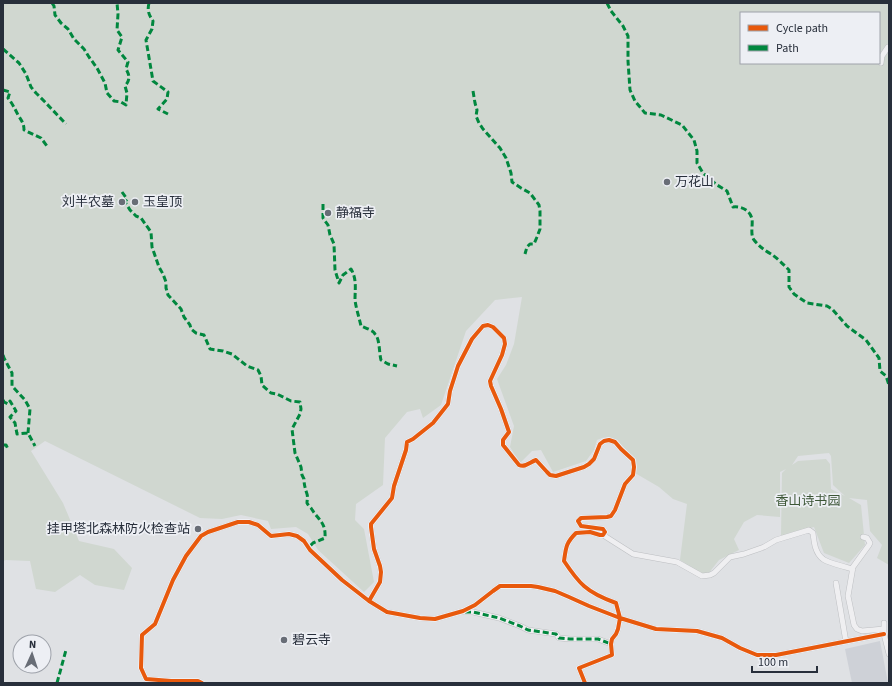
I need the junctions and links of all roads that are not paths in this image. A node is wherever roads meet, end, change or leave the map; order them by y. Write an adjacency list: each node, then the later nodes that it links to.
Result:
1 (889, 47): 2 (street)
2 (881, 63)
3 (603, 535): 5 (street); 7 (street); 9 (street)
4 (863, 537): 5 (street)
5 (853, 569): 11 (street)
6 (836, 583): 12 (street)
7 (369, 601): 8 (street); 15 (street)
8 (463, 612): 9 (street); 13 (street)
9 (620, 618): 12 (street); 13 (street)
10 (884, 623): 11 (street)
11 (884, 631): 12 (street); 14 (street)
12 (846, 642)
13 (611, 644): 16 (street)
14 (889, 654)
15 (202, 683)
16 (585, 683)

